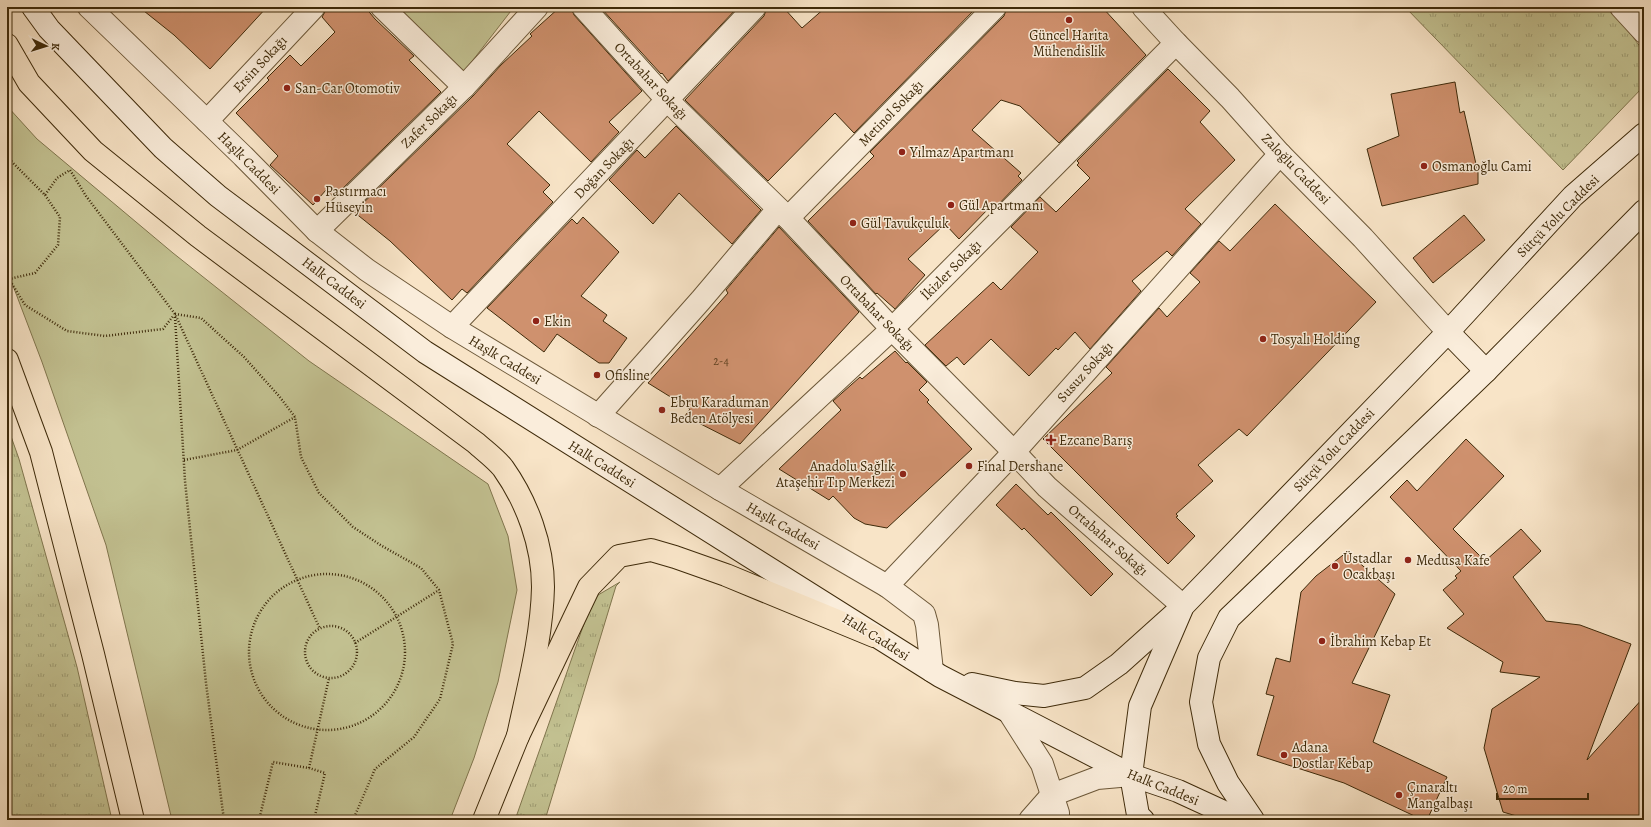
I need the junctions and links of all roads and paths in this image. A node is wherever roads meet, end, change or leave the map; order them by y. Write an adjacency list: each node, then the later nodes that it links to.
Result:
1 (33, 7): 42 (street, Halk Caddesi)
2 (89, 7): 16 (street, Haşlk Caddesi)
3 (314, 7): 16 (street, Ersin Sokağı)
4 (382, 7): 14 (street)
5 (537, 7): 14 (street, Zafer Sokağı)
6 (583, 7): 15 (street, Ortabahar Sokağı)
7 (755, 7): 15 (street, Doğan Sokağı)
8 (995, 7): 22 (street, Metinol Sokağı)
9 (1143, 7): 12 (street, Zaloğlu Caddesi)
10 (1621, 7): 11 (street)
11 (1644, 32)
12 (1176, 43): 18 (street, Zaloğlu Caddesi); 26 (street, İkizler Sokağı)
13 (7, 45): 48 (highway)
14 (464, 87): 23 (street, Zafer Sokağı)
15 (668, 100): 22 (street, Ortabahar Sokağı); 25 (street, Doğan Sokağı)
16 (206, 121): 23 (street, Haşlk Caddesi)
17 (1644, 134): 27 (street, Sütçü Yolu Caddesi)
18 (1280, 154): 27 (street, Zaloğlu Caddesi); 33 (street, Susuz Sokağı)
19 (7, 157): 20 (path)
20 (45, 195): 24 (path); 24 (path)
21 (1644, 211): 29 (street)
22 (783, 213): 26 (street, Ortabahar Sokağı); 30 (street, Metinol Sokağı)
23 (317, 231): 25 (street, Haşlk Caddesi)
24 (175, 314): 31 (path); 32 (path); 34 (path)
25 (452, 328): 30 (street, Haşlk Caddesi)
26 (892, 330): 33 (street, Ortabahar Sokağı); 35 (street, İkizler Sokağı)
27 (1448, 332): 29 (street, Zaloğlu Caddesi); 39 (street, Sütçü Yolu Caddesi)
28 (7, 360): 52 (highway)
29 (1486, 371): 62 (street)
30 (598, 416): 35 (street, Haşlk Caddesi)
31 (295, 417): 32 (path); 38 (path)
32 (237, 450): 34 (path); 36 (path)
33 (1014, 452): 37 (street, Susuz Sokağı); 39 (street, Ortabahar Sokağı)
34 (184, 460): 53 (path)
35 (720, 490): 37 (street, Haşlk Caddesi)
36 (297, 578): 40 (path); 41 (path); 47 (path)
37 (887, 586): 44 (street, Haşlk Caddesi)
38 (439, 590): 40 (path); 56 (path)
39 (1183, 606): 44 (street); 50 (street, Sütçü Yolu Caddesi)
40 (397, 618): 43 (path); 47 (path)
41 (320, 629): 43 (path); 45 (path)
42 (874, 636): 44 (street, Halk Caddesi); 48 (highway)
43 (356, 643): 45 (path)
44 (936, 674): 46 (street, Halk Caddesi)
45 (329, 678): 47 (path)
46 (1009, 712): 50 (street, Halk Caddesi); 51 (street)
47 (316, 730): 49 (path)
48 (518, 736): 57 (highway)
49 (309, 768): 54 (path); 55 (path)
50 (1130, 775): 51 (street); 60 (street, Sütçü Yolu Caddesi); 61 (street, Halk Caddesi)
51 (1052, 795): 58 (street); 59 (street)
52 (133, 820)
53 (224, 820)
54 (259, 820)
55 (314, 820)
56 (353, 820)
57 (484, 820)
58 (1030, 820)
59 (1058, 820)
60 (1143, 820)
61 (1242, 820)
62 (1253, 820)

